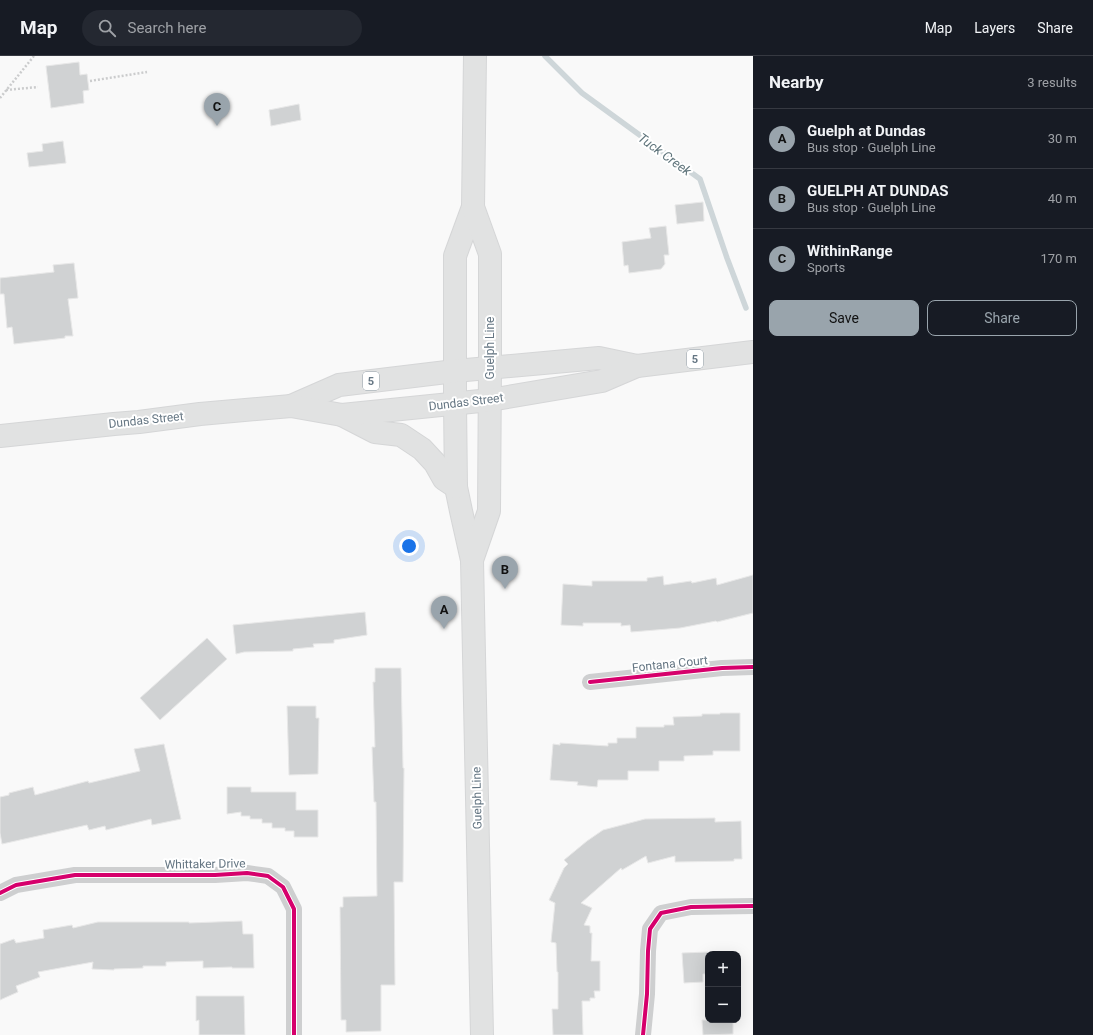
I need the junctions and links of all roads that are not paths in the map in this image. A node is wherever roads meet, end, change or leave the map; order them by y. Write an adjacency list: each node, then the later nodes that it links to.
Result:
1 (475, 56): 2 (main road, Guelph Line)
2 (473, 207): 5 (main road, Guelph Line); 6 (main road, Guelph Line)
3 (753, 352): 4 (main road, Dundas Street / 5)
4 (637, 366): 5 (main road, Dundas Street / 5); 7 (main road, Dundas Street / 5)
5 (490, 368): 6 (main road, Dundas Street / 5); 7 (main road, Guelph Line)
6 (455, 371): 8 (main road, Guelph Line); 9 (main road, Dundas Street / 5)
7 (490, 400): 8 (main road, Dundas Street / 5); 13 (main road, Guelph Line)
8 (455, 403): 10 (main road, Dundas Street / 5); 12 (main road, Guelph Line)
9 (291, 406): 10 (main road, Dundas Street / 5); 11 (main road, Dundas Street / 5)
10 (342, 415): 12 (main road)
11 (0, 436)
12 (456, 487): 13 (main road, Guelph Line)
13 (472, 560): 19 (main road, Guelph Line)
14 (753, 666): 15 (street, Fontana Court)
15 (590, 682)
16 (0, 893): 18 (street, Whittaker Drive)
17 (753, 906): 20 (street)
18 (294, 1035)
19 (482, 1035)
20 (643, 1035)

